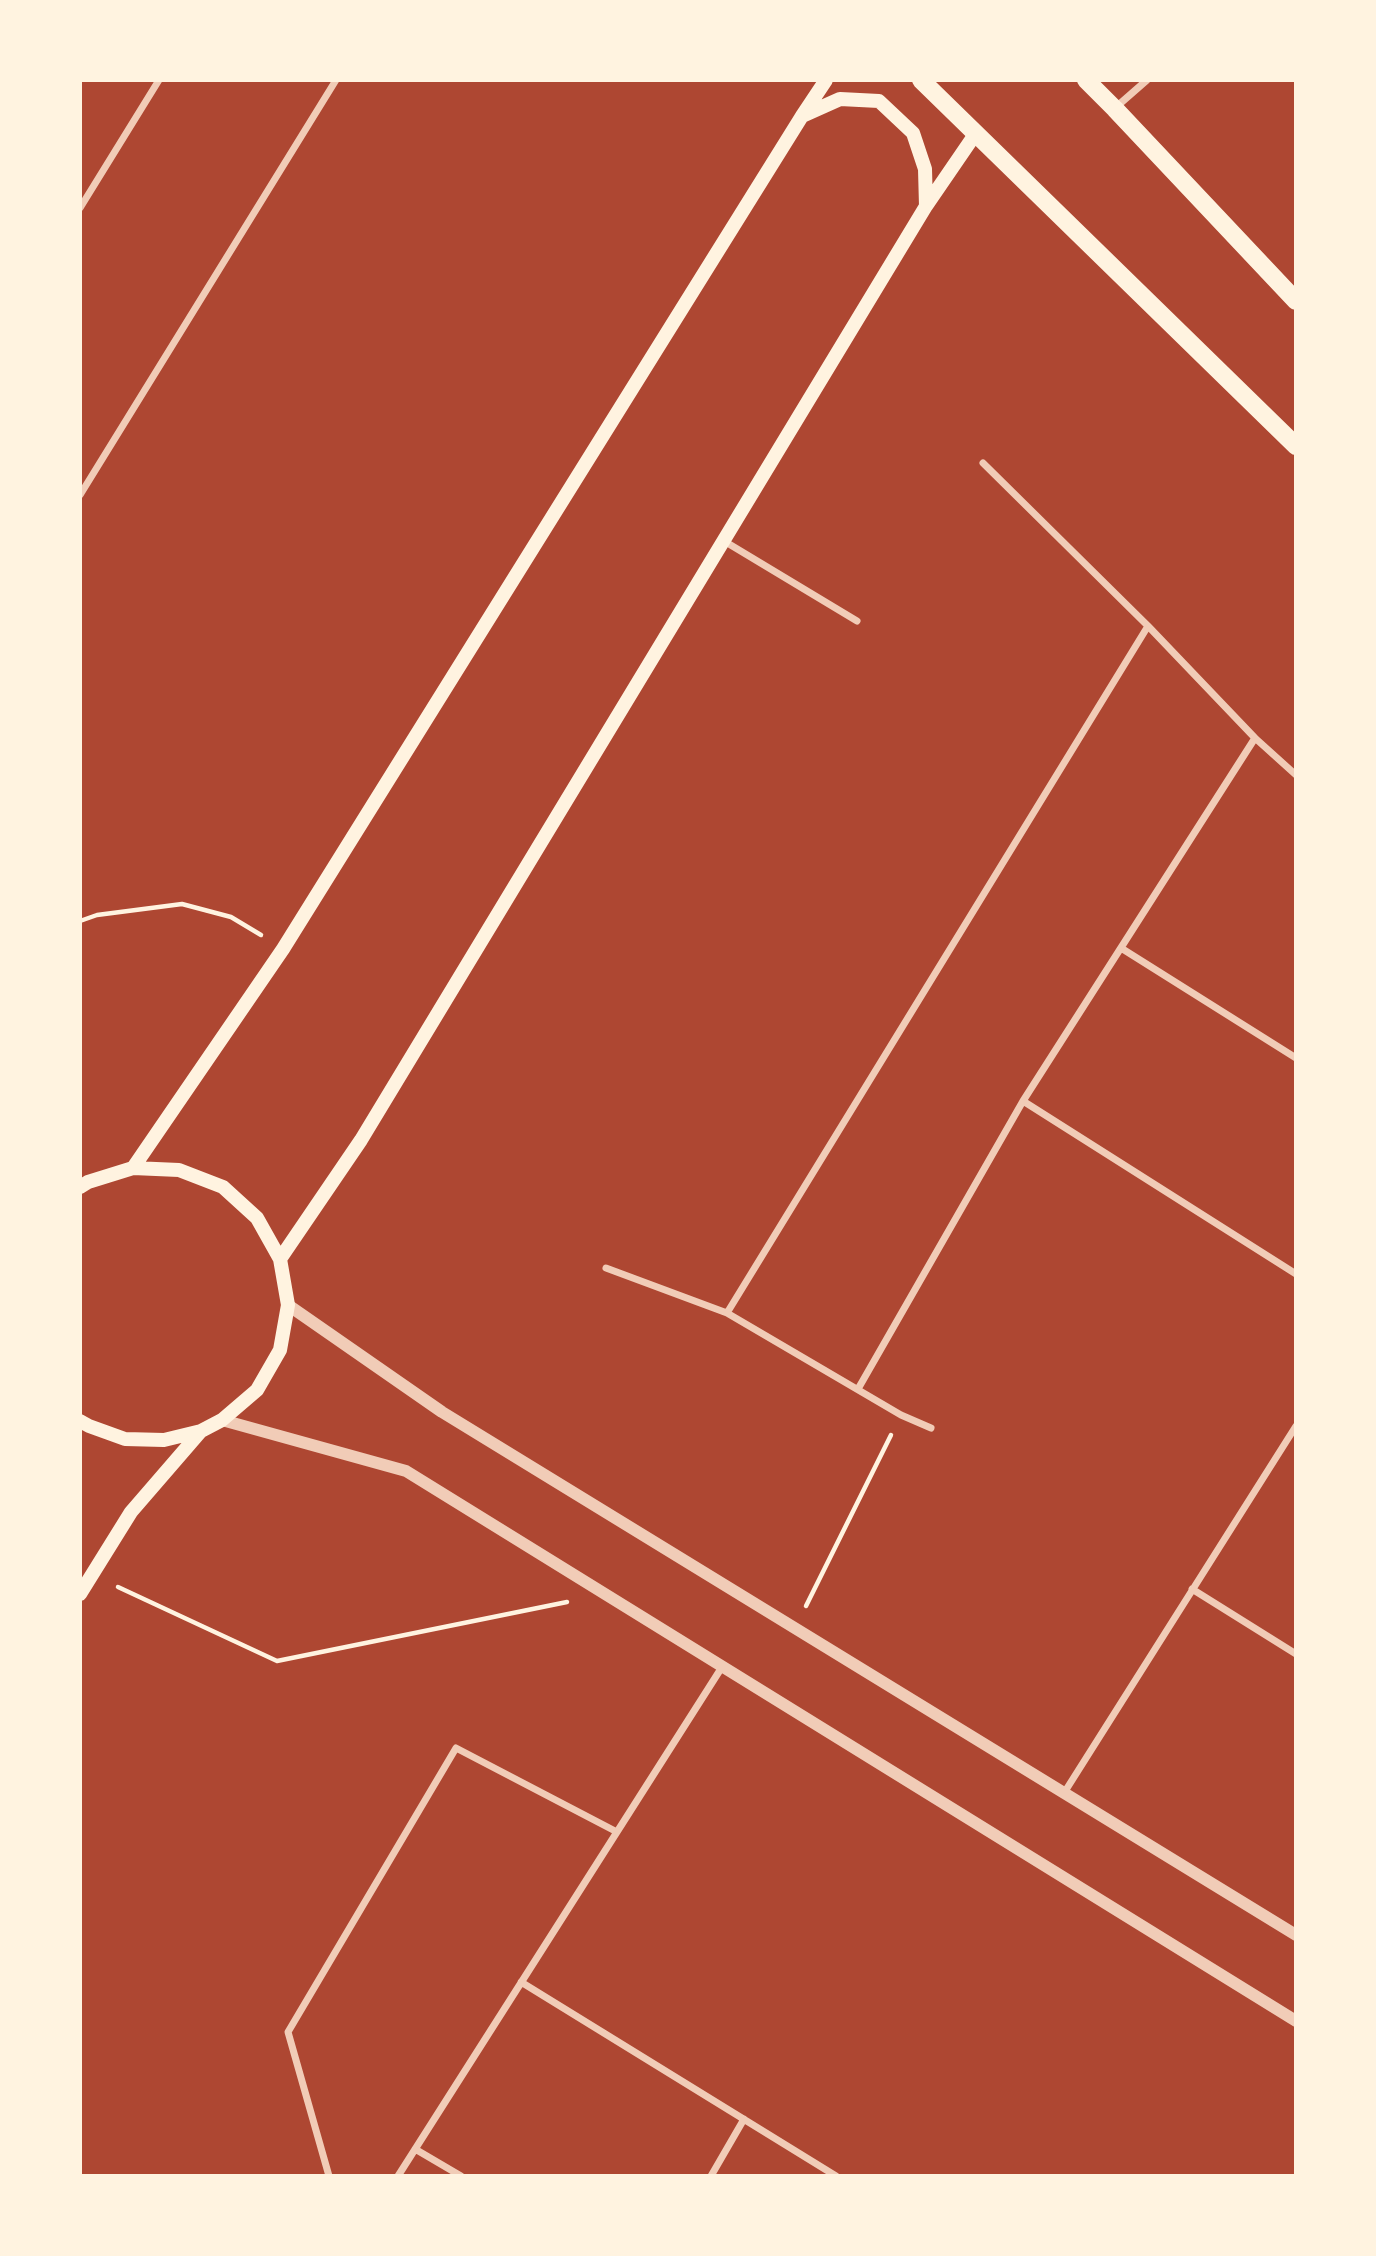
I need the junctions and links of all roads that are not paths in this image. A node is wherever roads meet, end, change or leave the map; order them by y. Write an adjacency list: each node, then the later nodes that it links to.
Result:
1 (159, 80): 11 (street)
2 (336, 80): 15 (street)
3 (826, 80): 8 (main road)
4 (921, 80): 9 (main road)
5 (1086, 80): 7 (main road)
6 (1147, 80): 7 (street)
7 (1115, 109): 12 (main road)
8 (802, 116): 10 (main road); 24 (main road)
9 (976, 133): 10 (main road); 13 (main road)
10 (926, 206): 16 (main road)
11 (80, 208)
12 (1296, 301)
13 (1296, 446)
14 (983, 463): 18 (street)
15 (80, 495)
16 (723, 540): 17 (street); 26 (main road)
17 (857, 621)
18 (1148, 626): 19 (street); 30 (street)
19 (1255, 738): 20 (street); 21 (street)
20 (1296, 775)
21 (1121, 948): 22 (street); 23 (street)
22 (1296, 1058)
23 (1023, 1101): 28 (street); 31 (street)
24 (133, 1168): 25 (main road); 26 (main road)
25 (83, 1182)
26 (280, 1259): 29 (main road)
27 (606, 1268): 30 (street)
28 (1296, 1274)
29 (288, 1305): 32 (main road); 41 (street)
30 (727, 1313): 31 (street)
31 (858, 1389): 35 (street)
32 (222, 1420): 36 (main road); 40 (street)
33 (80, 1421): 36 (main road)
34 (1296, 1426): 37 (street)
35 (931, 1428)
36 (201, 1431): 38 (main road)
37 (1192, 1589): 39 (street); 41 (street)
38 (80, 1594)
39 (1296, 1654)
40 (722, 1667): 42 (street); 45 (street)
41 (1064, 1793): 43 (street)
42 (617, 1832): 44 (street); 48 (street)
43 (1296, 1935)
44 (521, 1982): 46 (street); 47 (street)
45 (1296, 2021)
46 (744, 2119): 51 (street); 52 (street)
47 (415, 2149): 49 (street); 50 (street)
48 (329, 2175)
49 (398, 2175)
50 (461, 2175)
51 (711, 2175)
52 (836, 2175)

